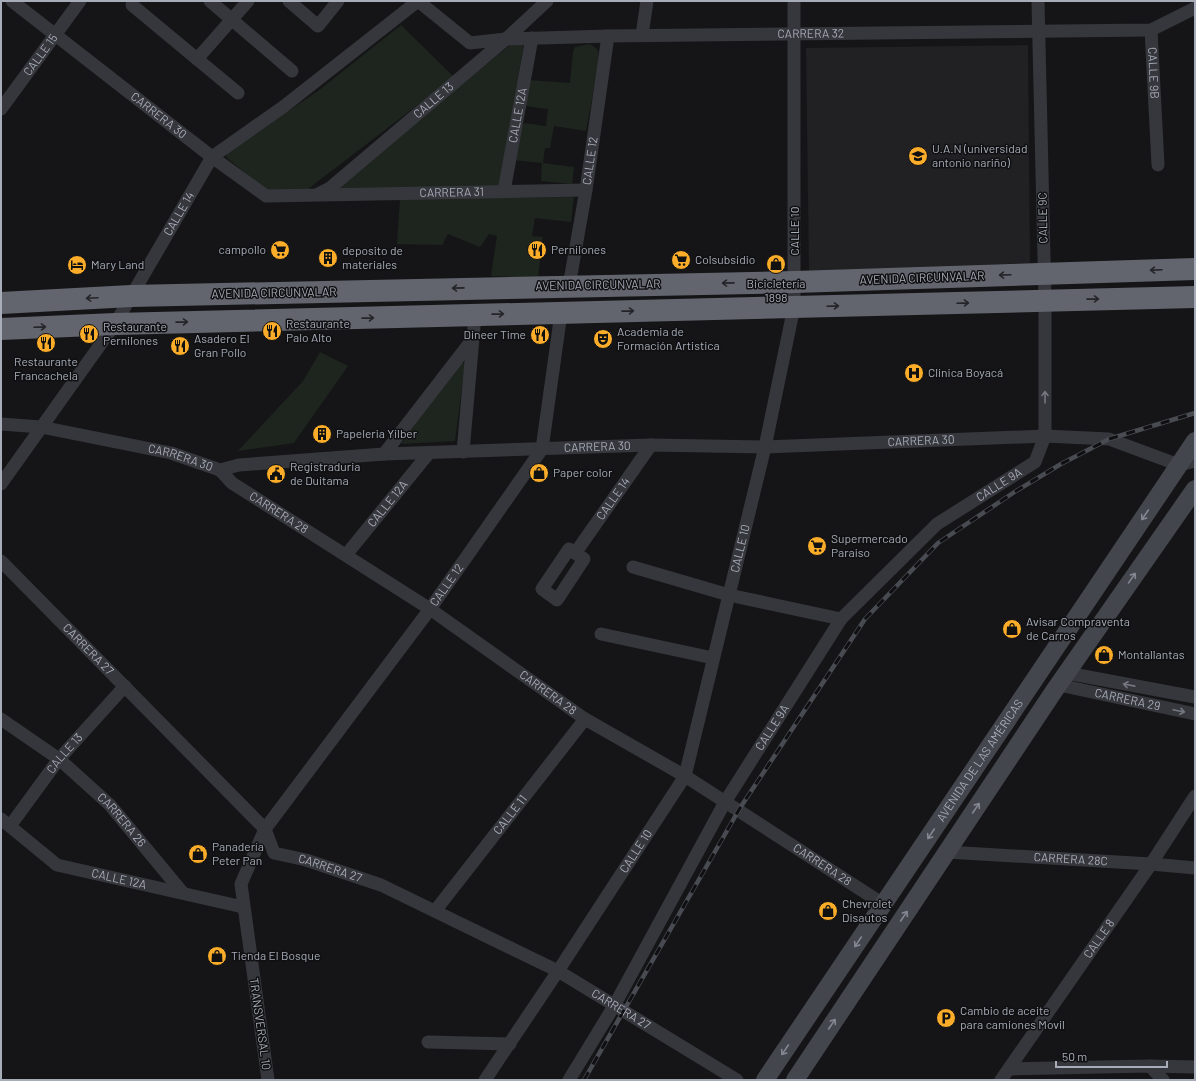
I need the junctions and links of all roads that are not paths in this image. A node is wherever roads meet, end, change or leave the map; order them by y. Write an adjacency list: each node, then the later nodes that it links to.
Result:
1 (12, 1): 18 (street, CARRERA 30)
2 (80, 1): 18 (street, CALLE 15)
3 (210, 1): 14 (street)
4 (248, 1): 14 (street)
5 (289, 1): 6 (street)
6 (338, 1)
7 (418, 1): 22 (street, CARRERA 32); 27 (street, CALLE 14)
8 (547, 1): 22 (street, CALLE 13)
9 (647, 1): 20 (street)
10 (794, 1): 17 (street, CALLE 10)
11 (1038, 1): 15 (street, CALLE 9C)
12 (132, 5): 23 (street)
13 (1195, 8): 16 (street, CALLE 9B)
14 (232, 19): 23 (street); 24 (street)
15 (1039, 30): 16 (street, CARRERA 32); 17 (street, CARRERA 32); 33 (street, CALLE 9C)
16 (1151, 30): 28 (street, CALLE 9B)
17 (795, 34): 20 (street, CARRERA 32); 34 (street, CALLE 10)
18 (55, 35): 26 (street, CALLE 15); 27 (street, CARRERA 30)
19 (608, 36): 20 (street, CARRERA 32); 21 (street, CARRERA 32); 29 (street, CALLE 12)
20 (642, 36)
21 (532, 38): 22 (street, CARRERA 32); 30 (street, CALLE 12A)
22 (506, 39): 31 (street, CALLE 13)
23 (197, 59): 25 (street)
24 (292, 72)
25 (238, 93)
26 (1, 109)
27 (212, 157): 31 (street, CARRERA 30); 36 (street, CALLE 14)
28 (1158, 165)
29 (586, 190): 30 (street, CARRERA 31); 35 (street, CALLE 12)
30 (504, 191): 31 (street, CARRERA 31)
31 (317, 195)
32 (1195, 269): 33 (highway, AVENIDA CIRCUNVALAR, one-way to 33)
33 (1044, 273): 34 (highway, AVENIDA CIRCUNVALAR, one-way to 34); 38 (street, CALLE 9C)
34 (795, 282): 35 (highway, AVENIDA CIRCUNVALAR, one-way to 35); 40 (street, CALLE 10)
35 (569, 286): 36 (highway, AVENIDA CIRCUNVALAR, one-way to 36)
36 (131, 296): 39 (highway, AVENIDA CIRCUNVALAR, one-way to 39); 43 (street, CALLE 14)
37 (1195, 297): 38 (highway, one-way to 37)
38 (1045, 300): 40 (highway, one-way to 38); 48 (street, CALLE 9C, one-way to 38)
39 (1, 303)
40 (794, 308): 41 (highway, one-way to 40); 51 (street, CALLE 10)
41 (561, 313): 42 (highway, one-way to 41); 52 (street, CALLE 12)
42 (475, 315): 43 (highway, one-way to 42); 45 (street)
43 (115, 324): 44 (highway, one-way to 43); 47 (street, CALLE 14)
44 (1, 329)
45 (472, 340): 53 (street); 55 (street)
46 (1, 424): 47 (street, CARRERA 30)
47 (41, 427): 57 (street, CARRERA 30); 58 (street, CALLE 14)
48 (1045, 436): 51 (street, CARRERA 30); 56 (street, CARRERA 30); 66 (street, CALLE 9A)
49 (1195, 441): 56 (main road, AVENIDA DE LAS AMÉRICAS)
50 (651, 445): 51 (street, CARRERA 30); 52 (street, CARRERA 30); 60 (street, CALLE 14)
51 (765, 447): 64 (street, CALLE 10)
52 (542, 449): 53 (street, CARRERA 30); 65 (street, CALLE 12)
53 (463, 452): 54 (street, CARRERA 30)
54 (429, 453): 55 (street, CARRERA 30); 61 (street, CALLE 12A)
55 (384, 454): 57 (street, CARRERA 30)
56 (1187, 463): 69 (main road, AVENIDA DE LAS AMÉRICAS, one-way to 69)
57 (220, 470): 61 (street, CARRERA 28)
58 (1, 484)
59 (1195, 489): 70 (main road, AVENIDA DE LAS AMÉRICAS, one-way to 59)
60 (576, 552)
61 (346, 555): 65 (street, CARRERA 28)
62 (1, 561): 71 (street, CARRERA 27)
63 (633, 567): 64 (street)
64 (729, 595): 66 (street); 68 (street, CALLE 10)
65 (430, 609): 75 (street, CARRERA 28); 83 (street, CALLE 12)
66 (841, 619): 79 (street, CALLE 9A)
67 (601, 634): 68 (street)
68 (713, 658): 77 (street, CALLE 10)
69 (1034, 679): 70 (main road); 80 (main road, AVENIDA DE LAS AMÉRICAS)
70 (1060, 683): 72 (street, CARRERA 29, one-way to 70); 73 (street, CARRERA 29, one-way to 73); 82 (main road, AVENIDA DE LAS AMÉRICAS, one-way to 70)
71 (125, 686): 76 (street, CALLE 13); 83 (street, CARRERA 27)
72 (1195, 697)
73 (1195, 714)
74 (1, 719): 76 (street, CARRERA 26)
75 (586, 719): 77 (street, CARRERA 28); 90 (street, CALLE 11)
76 (59, 759): 81 (street, CALLE 13); 87 (street, CARRERA 26)
77 (685, 776): 79 (street, CARRERA 28); 91 (street, CALLE 10)
78 (1195, 796): 85 (street, CALLE 8)
79 (725, 802): 88 (street, CARRERA 28); 92 (street, CALLE 9A)
80 (946, 812): 82 (main road); 88 (main road, AVENIDA DE LAS AMÉRICAS, one-way to 88)
81 (5, 822): 87 (street, CALLE 12A)
82 (965, 825): 84 (main road, AVENIDA DE LAS AMÉRICAS)
83 (265, 829): 89 (street, TRANSVERSAL 10); 90 (street, CARRERA 27)
84 (947, 852): 85 (street, CARRERA 28C); 103 (main road, AVENIDA DE LAS AMÉRICAS, one-way to 84)
85 (1151, 864): 86 (street, CARRERA 28C); 97 (street, CALLE 8)
86 (1195, 868)
87 (182, 892): 89 (street)
88 (883, 904): 102 (main road, AVENIDA DE LAS AMÉRICAS, one-way to 102)
89 (243, 907): 98 (street, TRANSVERSAL 10)
90 (435, 911): 91 (street, CARRERA 27)
91 (558, 971): 92 (street, CARRERA 27); 94 (street, CALLE 10)
92 (614, 1006): 100 (street, CALLE 9A); 101 (street, CARRERA 27)
93 (428, 1042): 94 (street)
94 (510, 1044): 99 (street, CALLE 10)
95 (1150, 1066): 96 (street); 97 (street); 105 (street)
96 (1195, 1067)
97 (1009, 1069): 104 (street, CALLE 8)
98 (268, 1080)
99 (485, 1080)
100 (570, 1080)
101 (737, 1080)
102 (765, 1080)
103 (795, 1080)
104 (1001, 1080)
105 (1163, 1080)

